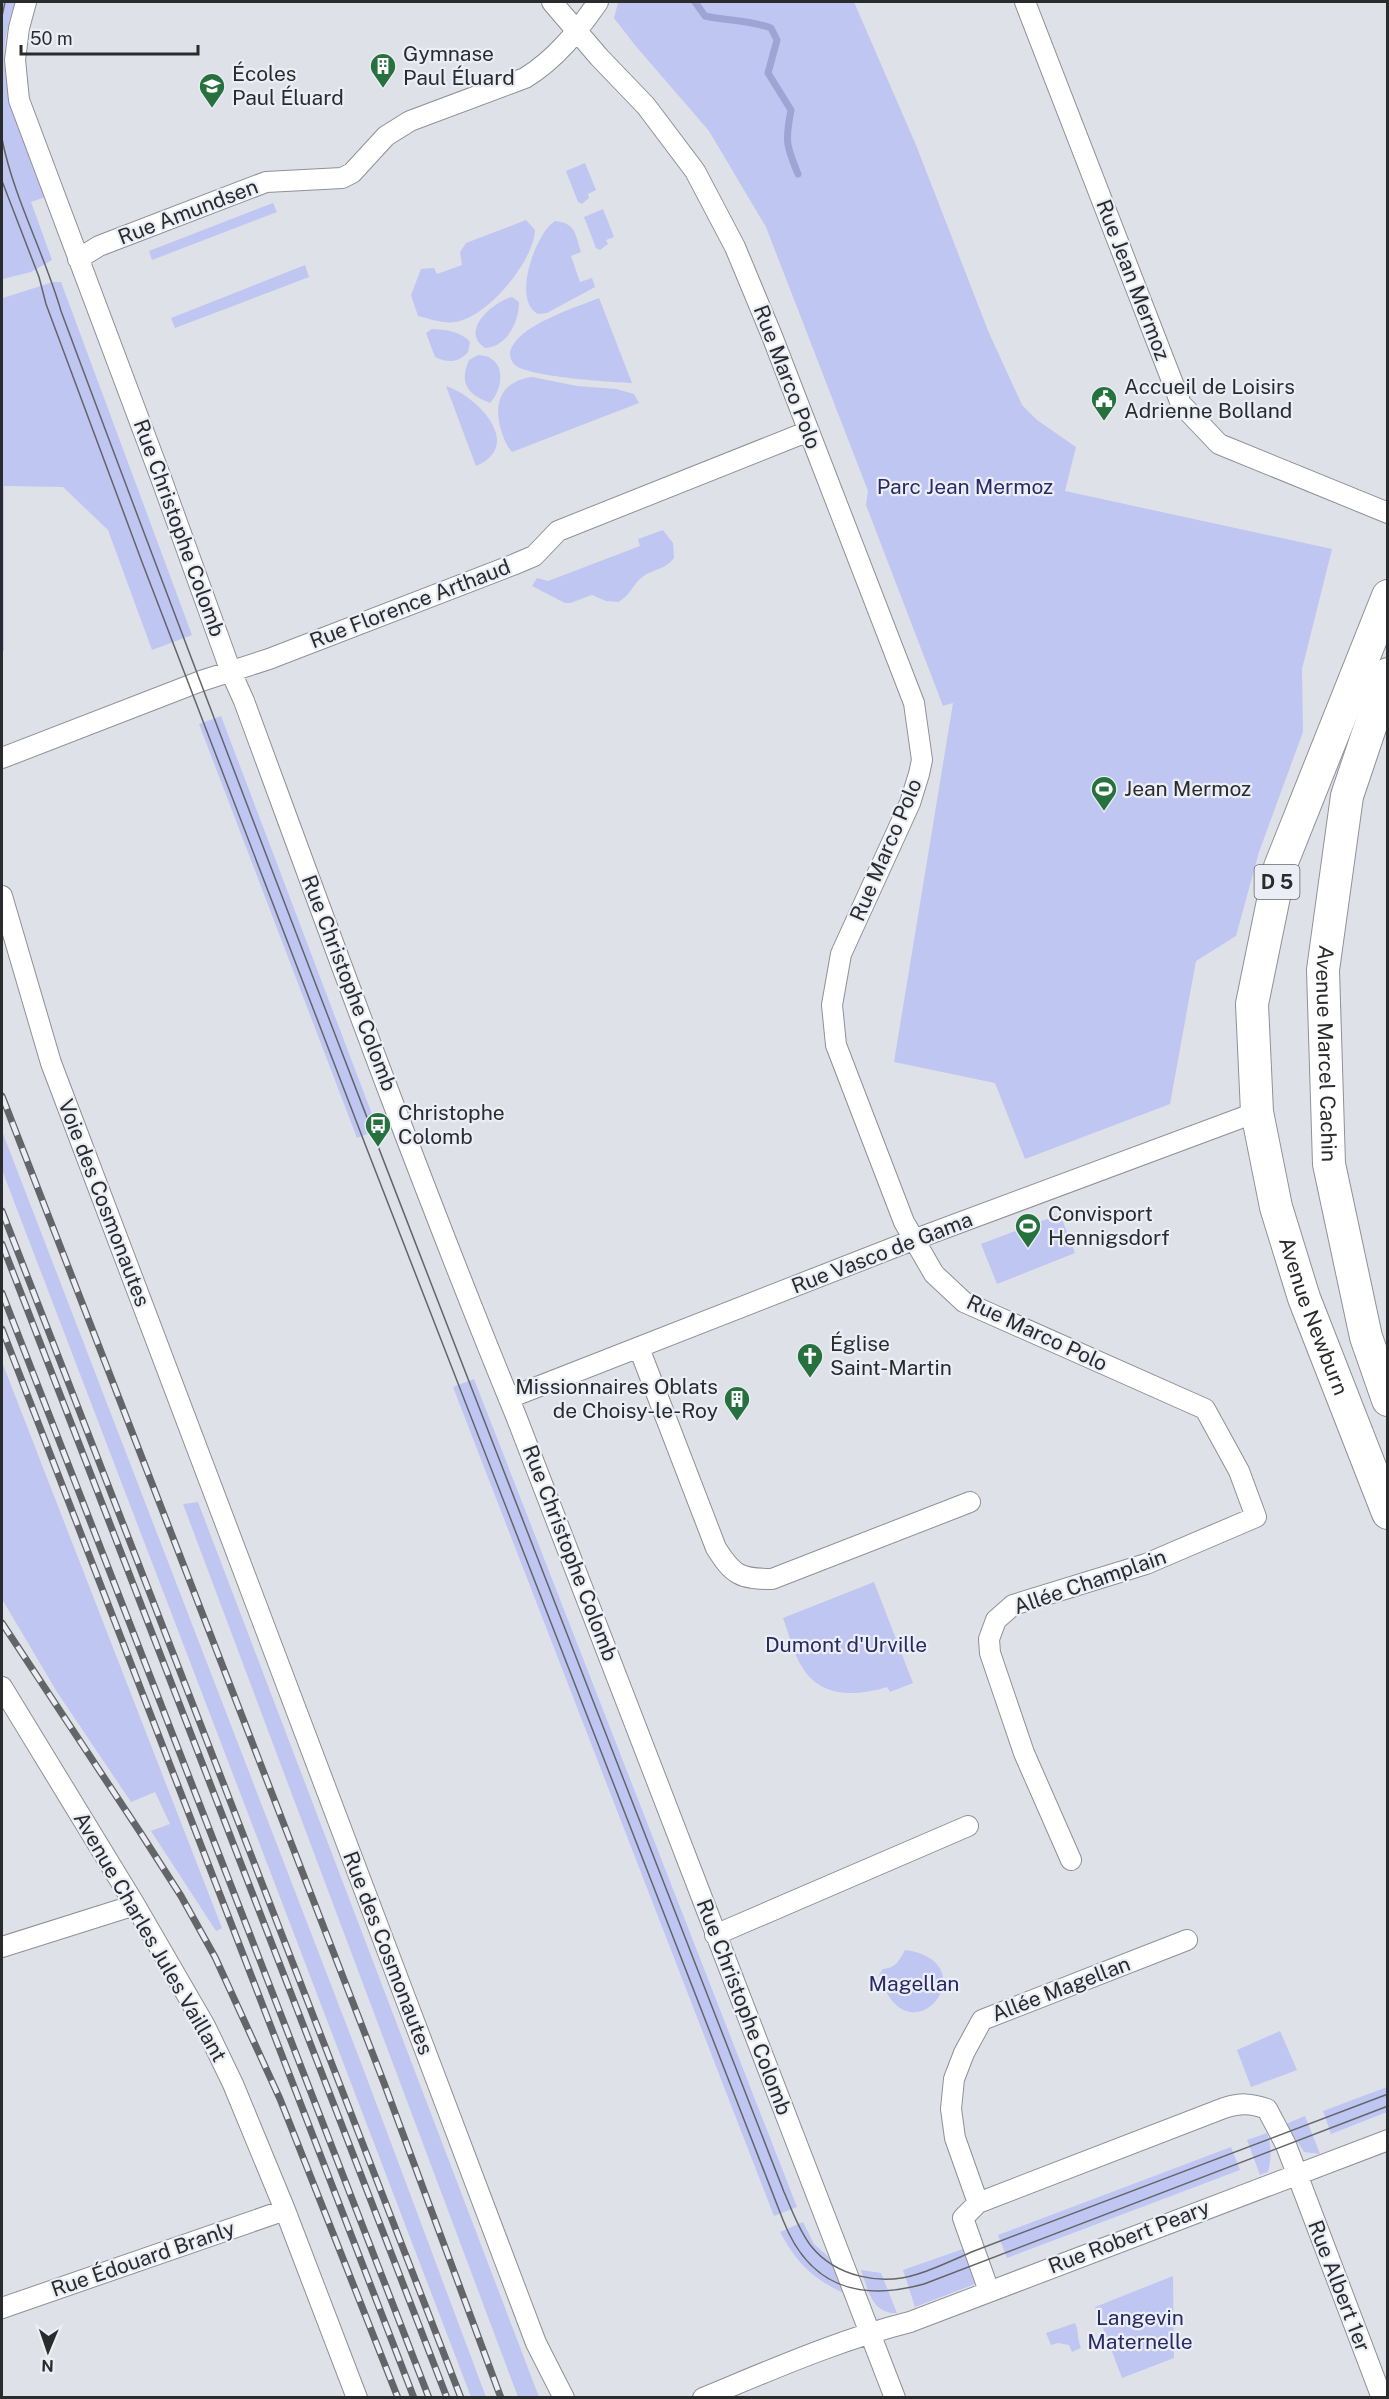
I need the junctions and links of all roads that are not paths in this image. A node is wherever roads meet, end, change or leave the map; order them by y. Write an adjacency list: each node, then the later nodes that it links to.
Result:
1 (26, 2): 6 (street, Rue Christophe Colomb)
2 (552, 2): 5 (street, Rue Marco Polo)
3 (598, 2): 5 (street, Rue Amundsen)
4 (1025, 2): 8 (street, Rue Jean Mermoz)
5 (578, 32): 6 (street, Rue Amundsen); 7 (street, Rue Marco Polo)
6 (78, 259): 10 (street, Rue Christophe Colomb)
7 (809, 431): 10 (street, Rue Florence Arthaud); 15 (street, Rue Marco Polo)
8 (1388, 513)
9 (1388, 596): 14 (main road, D 5)
10 (231, 672): 12 (street, Rue Florence Arthaud); 17 (street, Rue Christophe Colomb)
11 (1388, 674): 18 (main road, Avenue Marcel Cachin)
12 (2, 758)
13 (2, 896): 20 (street, Voie des Cosmonautes)
14 (1257, 1112): 15 (street, Rue Vasco de Gama); 21 (main road, Avenue Newburn / D 5)
15 (913, 1240): 16 (street, Rue Vasco de Gama); 22 (street, Rue Marco Polo)
16 (639, 1348): 17 (street, Rue Vasco de Gama); 19 (street)
17 (509, 1398): 27 (street, Rue Christophe Colomb)
18 (1388, 1400)
19 (970, 1502)
20 (219, 1506): 38 (street, Rue des Cosmonautes)
21 (1388, 1513)
22 (1256, 1517): 25 (street, Allée Champlain)
23 (2, 1687): 26 (street, Avenue Charles Jules Vaillant)
24 (968, 1826): 27 (street)
25 (1071, 1860)
26 (135, 1905): 29 (street); 33 (street, Avenue Charles Jules Vaillant)
27 (715, 1935): 36 (street, Rue Christophe Colomb)
28 (1187, 1940): 32 (street, Allée Magellan)
29 (2, 1947)
30 (1388, 2140): 31 (street, Rue Robert Peary)
31 (1296, 2173): 32 (street); 34 (street, Rue Robert Peary); 41 (street, Rue Albert 1er)
32 (978, 2203): 34 (street)
33 (285, 2210): 35 (street, Rue Édouard Branly); 37 (street, Avenue Charles Jules Vaillant)
34 (989, 2291): 36 (street, Rue Robert Peary)
35 (2, 2308)
36 (870, 2332): 39 (street); 40 (street, Rue Christophe Colomb)
37 (357, 2397)
38 (564, 2397)
39 (703, 2397)
40 (895, 2397)
41 (1382, 2397)

